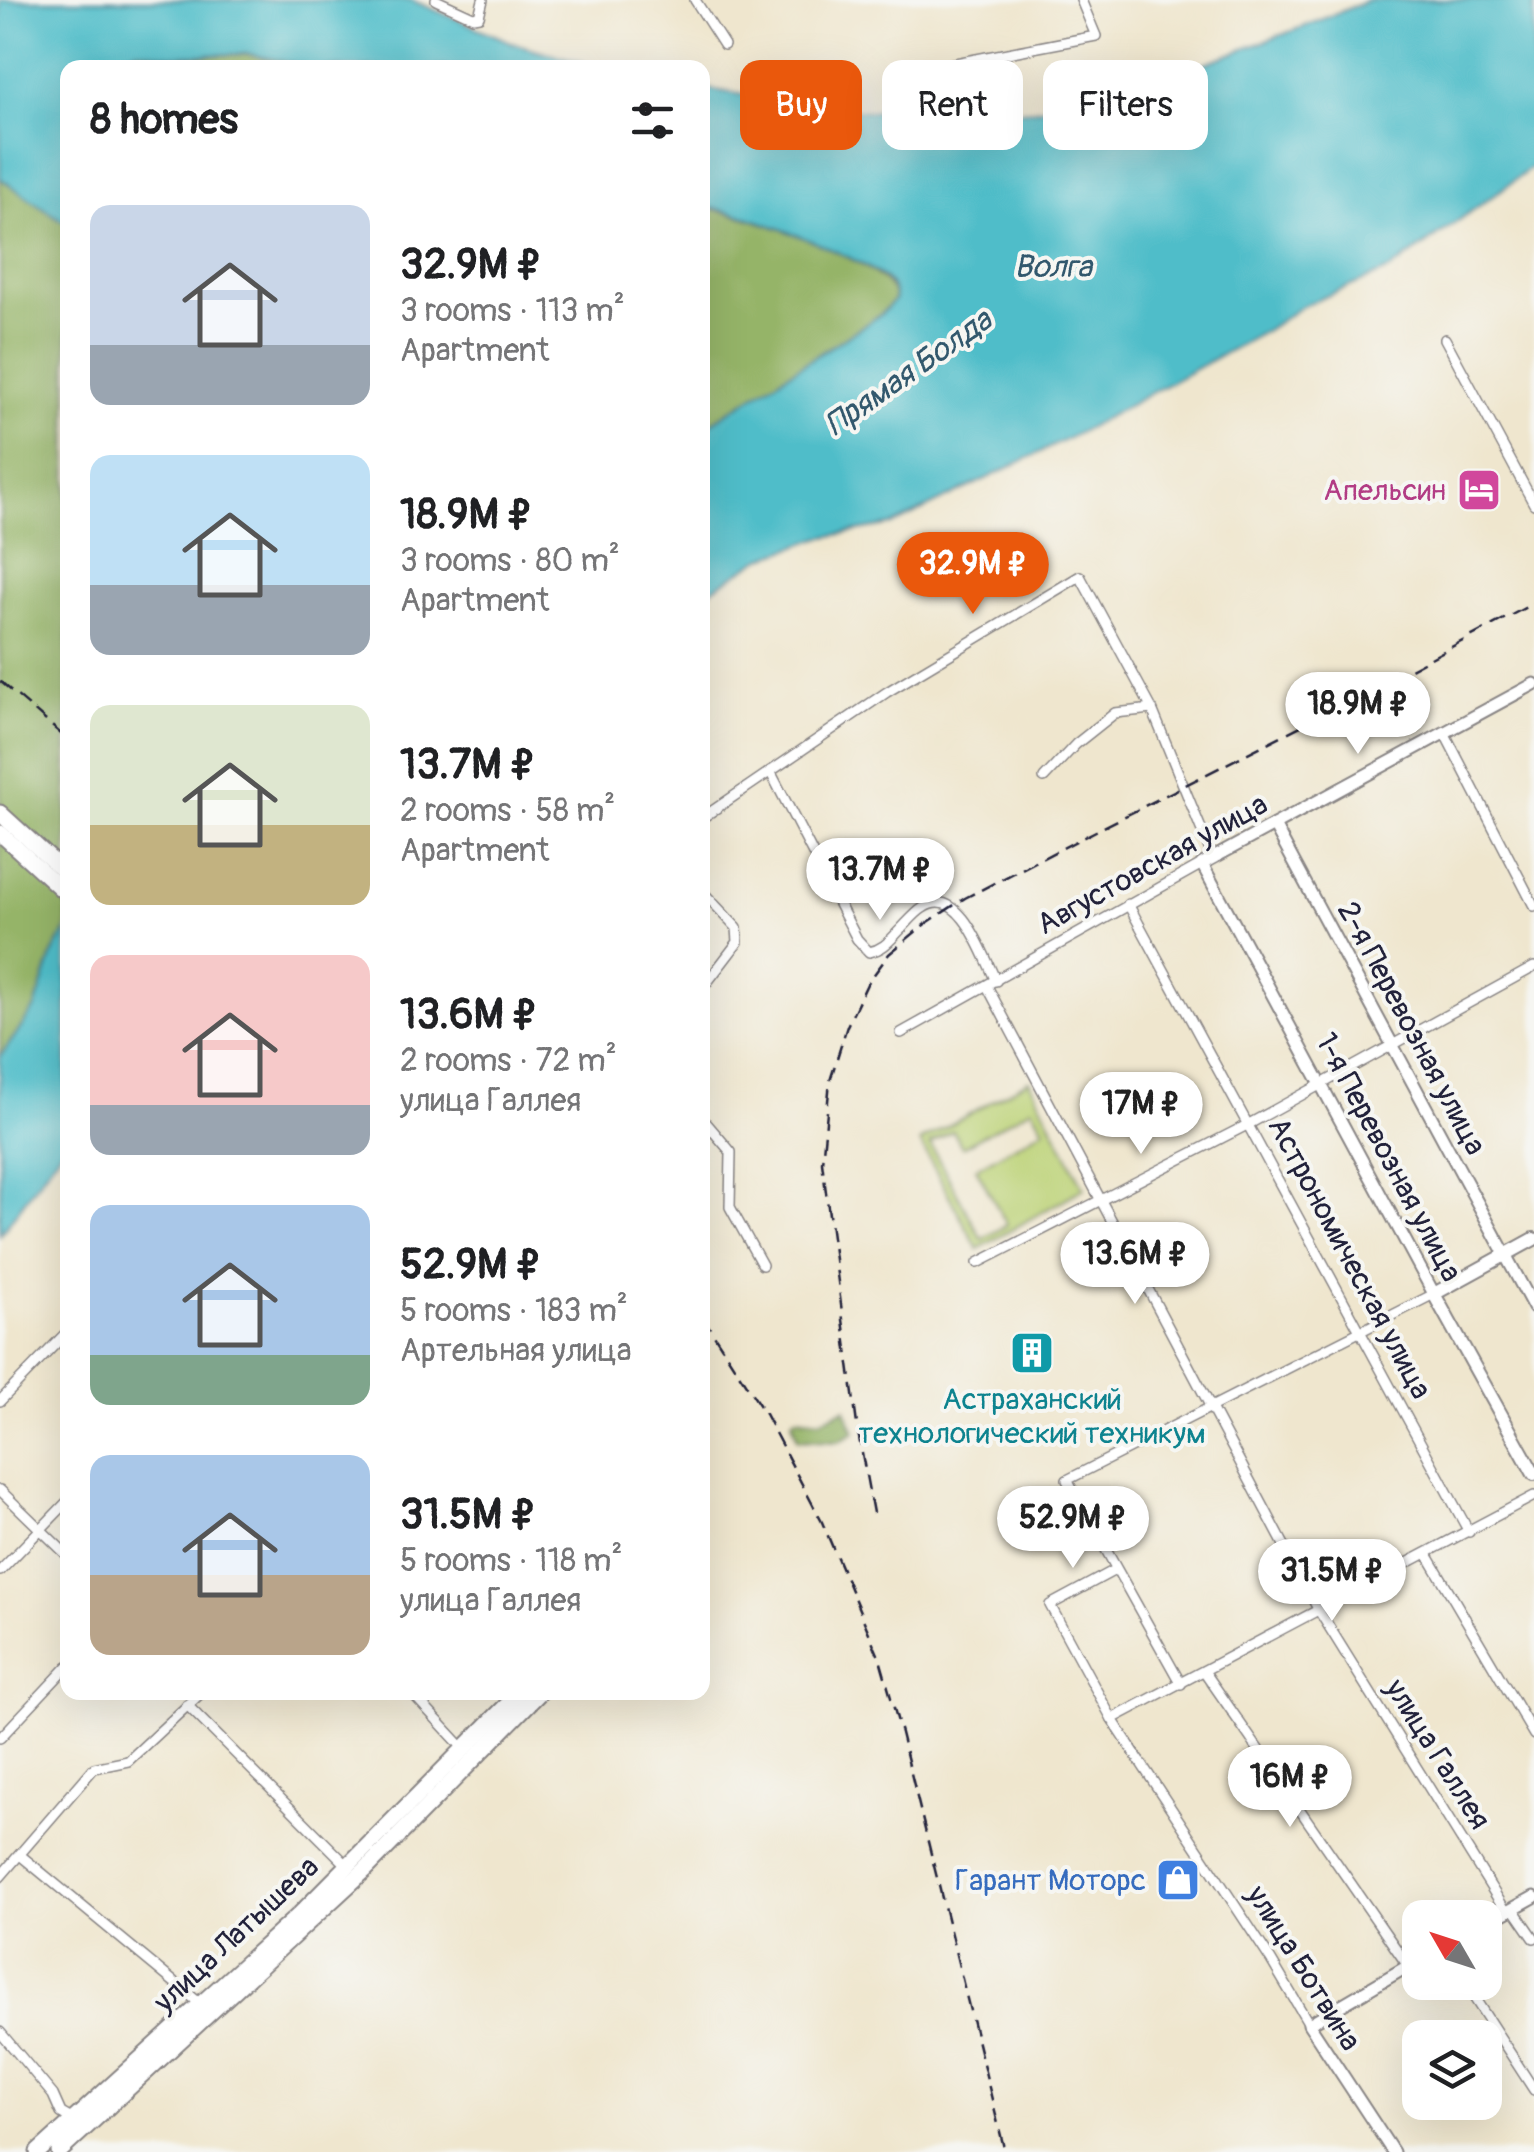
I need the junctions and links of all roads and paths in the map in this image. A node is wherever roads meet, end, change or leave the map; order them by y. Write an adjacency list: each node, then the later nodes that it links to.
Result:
1 (436, 0): 2 (street)
2 (483, 0)
3 (696, 0): 5 (street)
4 (1081, 0): 6 (street)
5 (724, 44)
6 (972, 60)
7 (1445, 338): 8 (street)
8 (1534, 504)
9 (1534, 684): 11 (street, Августовская улица)
10 (1152, 709): 12 (street); 13 (street); 19 (street)
11 (1445, 734): 16 (street, Августовская улица); 24 (street)
12 (770, 770): 14 (street); 27 (street, улица Галлея)
13 (1044, 778)
14 (710, 812)
15 (0, 813): 18 (highway)
16 (1274, 825): 19 (street, Августовская улица); 29 (street, 2-я Перевозная улица)
17 (0, 833): 18 (highway)
18 (30, 851): 20 (highway); 21 (highway)
19 (1207, 861): 23 (street, Августовская улица); 30 (street, 1-я Перевозная улица)
20 (60, 870)
21 (60, 886)
22 (710, 899): 26 (street)
23 (1128, 904): 27 (street, Августовская улица); 31 (street, Астрономическая улица)
24 (1534, 906)
25 (1534, 967): 29 (street)
26 (710, 979)
27 (992, 983): 28 (street, Августовская улица); 33 (street, улица Галлея)
28 (902, 1033)
29 (1392, 1045): 30 (street); 35 (street, 2-я Перевозная улица)
30 (1322, 1085): 31 (street); 38 (street, 1-я Перевозная улица)
31 (1249, 1124): 33 (street); 40 (street, Астрономическая улица)
32 (710, 1127): 37 (street)
33 (1100, 1200): 36 (street); 43 (street, улица Галлея)
34 (1534, 1239): 35 (main road)
35 (1505, 1254): 38 (main road); 39 (street, 2-я Перевозная улица)
36 (978, 1263)
37 (762, 1265)
38 (1434, 1294): 40 (street); 44 (main road, 1-я Перевозная улица)
39 (1534, 1308)
40 (1362, 1331): 43 (street); 49 (street, Астрономическая улица)
41 (60, 1340): 42 (street)
42 (0, 1402)
43 (1209, 1406): 52 (street); 54 (street, улица Галлея)
44 (1534, 1474)
45 (0, 1490): 48 (street)
46 (1534, 1496): 49 (street)
47 (60, 1510): 48 (street)
48 (40, 1529): 50 (street); 53 (street)
49 (1469, 1532): 51 (street)
50 (60, 1548)
51 (1427, 1554): 54 (street); 64 (street)
52 (1115, 1570): 57 (street); 63 (street, улица Ботвина)
53 (0, 1571)
54 (1318, 1609): 55 (street); 71 (street, улица Галлея)
55 (1204, 1672): 57 (street); 74 (street)
56 (60, 1674): 65 (street)
57 (1182, 1684): 63 (street)
58 (193, 1700): 62 (street)
59 (418, 1700): 66 (street)
60 (512, 1700): 66 (highway, улица Латышева)
61 (532, 1700): 77 (highway, улица Латышева)
62 (187, 1705): 67 (street); 68 (street)
63 (1112, 1719): 78 (street, улица Ботвина)
64 (1534, 1735)
65 (1, 1736)
66 (464, 1749): 68 (highway, улица Латышева)
67 (20, 1855): 69 (street); 77 (street)
68 (348, 1866): 77 (highway, улица Латышева)
69 (0, 1878)
70 (1534, 1898): 71 (street)
71 (1511, 1911): 72 (street); 73 (street, улица Галлея)
72 (1502, 1916)
73 (1534, 1938)
74 (1402, 1945)
75 (1402, 1969): 78 (street)
76 (1476, 2000): 80 (street)
77 (206, 2008): 81 (highway, улица Латышева)
78 (1309, 2024): 84 (street, улица Ботвина)
79 (0, 2032): 81 (street)
80 (1534, 2090)
81 (78, 2124): 82 (highway, улица Латышева); 83 (highway, улица Латышева)
82 (38, 2152)
83 (59, 2152)
84 (1393, 2152)

